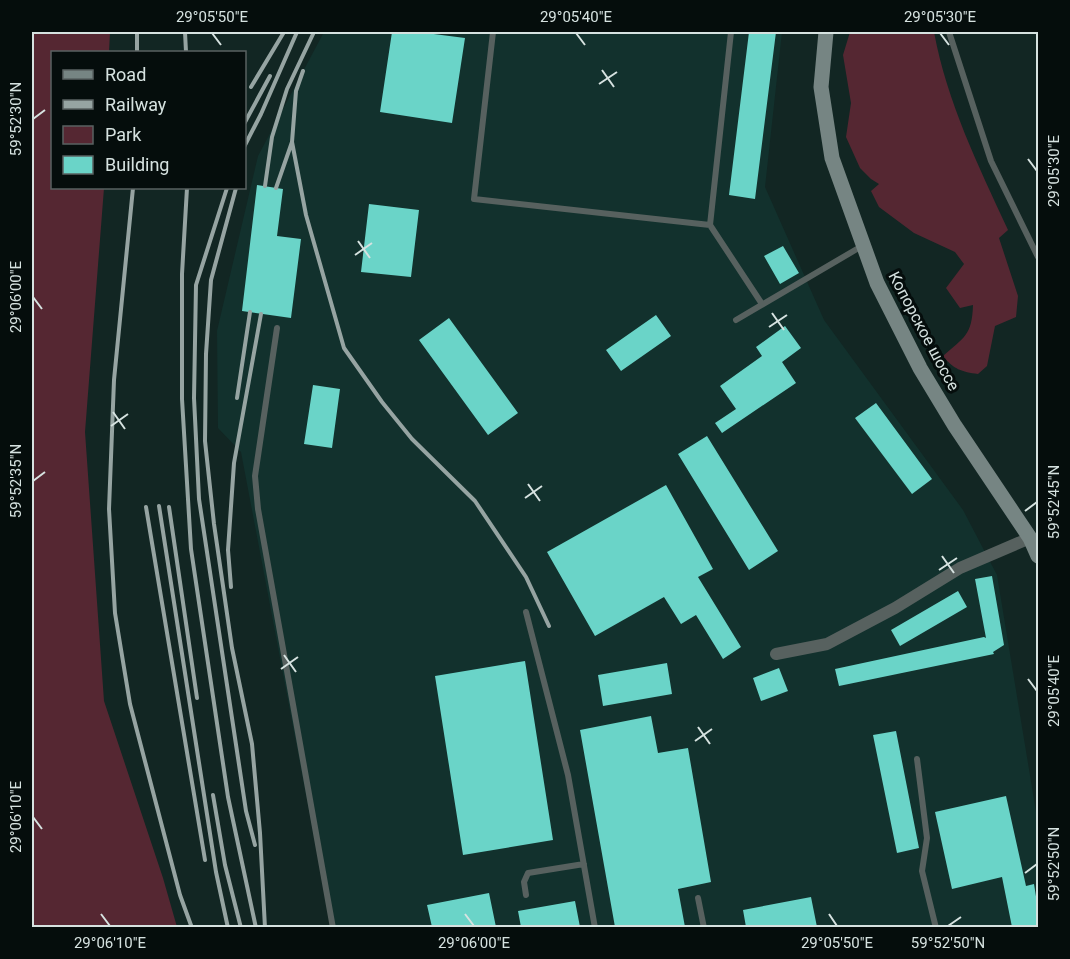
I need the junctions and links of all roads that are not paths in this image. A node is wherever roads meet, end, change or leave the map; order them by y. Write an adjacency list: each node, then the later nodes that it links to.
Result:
1 (493, 32): 5 (lane)
2 (731, 32): 5 (lane)
3 (826, 32): 6 (main road, Копорское шоссе)
4 (949, 32): 7 (lane)
5 (710, 225): 8 (lane)
6 (863, 245): 8 (lane); 11 (main road, Копорское шоссе)
7 (1038, 257)
8 (762, 304): 9 (lane)
9 (736, 320)
10 (277, 327): 19 (lane)
11 (1030, 538): 12 (main road, Копорское шоссе); 14 (street)
12 (1038, 556)
13 (526, 612): 16 (lane)
14 (776, 654)
15 (917, 759): 22 (lane)
16 (584, 864): 17 (lane); 20 (lane)
17 (526, 895)
18 (698, 898): 21 (lane)
19 (333, 927)
20 (596, 927)
21 (704, 927)
22 (936, 927)

